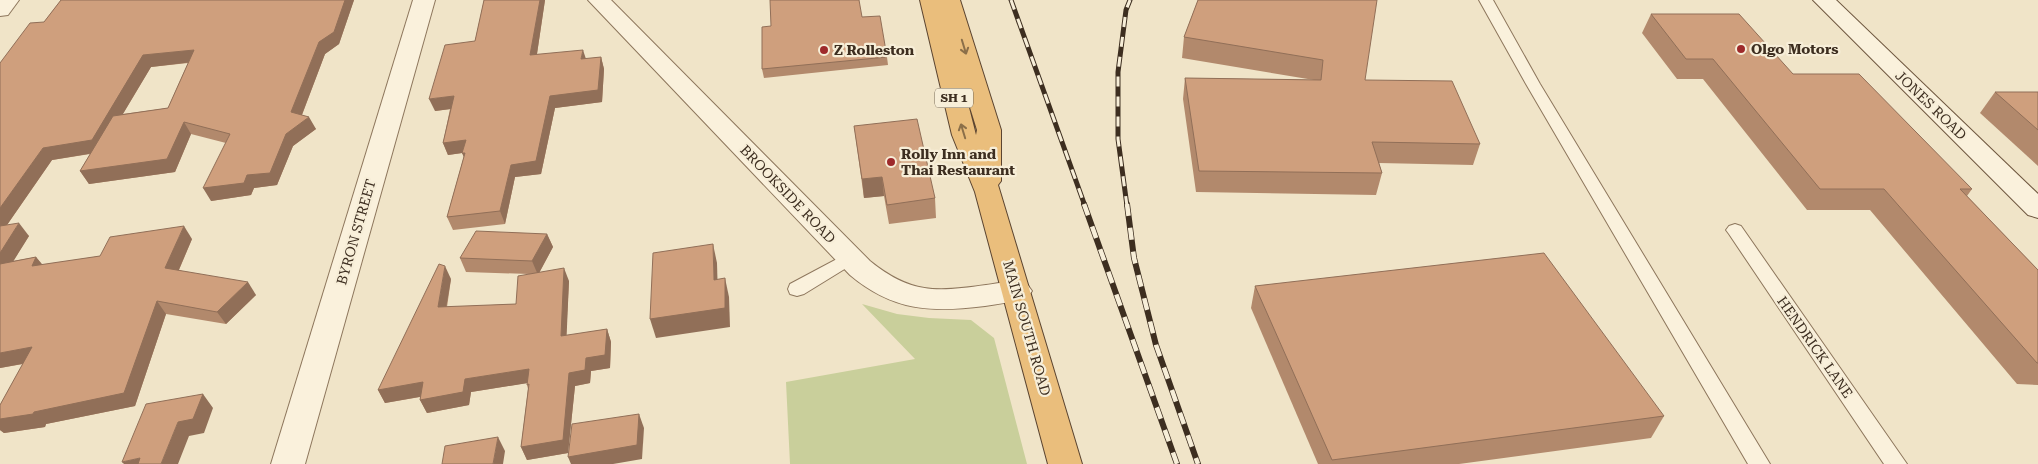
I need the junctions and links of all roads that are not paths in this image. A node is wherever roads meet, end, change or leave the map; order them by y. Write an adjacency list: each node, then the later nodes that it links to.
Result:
1 (8, 0): 8 (street)
2 (424, 0): 15 (street, BYRON STREET)
3 (600, 0): 12 (street, BROOKSIDE ROAD)
4 (932, 0): 9 (highway, MAIN SOUTH ROAD / SH 1, one-way to 4)
5 (949, 0): 9 (highway, MAIN SOUTH ROAD / SH 1, one-way to 9)
6 (1486, 0): 17 (lane)
7 (1824, 0): 10 (street, JONES ROAD)
8 (0, 10)
9 (988, 192): 14 (highway, MAIN SOUTH ROAD / SH 1)
10 (2038, 209)
11 (1735, 230): 18 (lane, HENDRICK LANE)
12 (850, 258): 13 (lane); 14 (street, BROOKSIDE ROAD)
13 (796, 289)
14 (1017, 291): 16 (highway, MAIN SOUTH ROAD / SH 1)
15 (288, 464)
16 (1065, 464)
17 (1759, 464)
18 (1896, 464)

